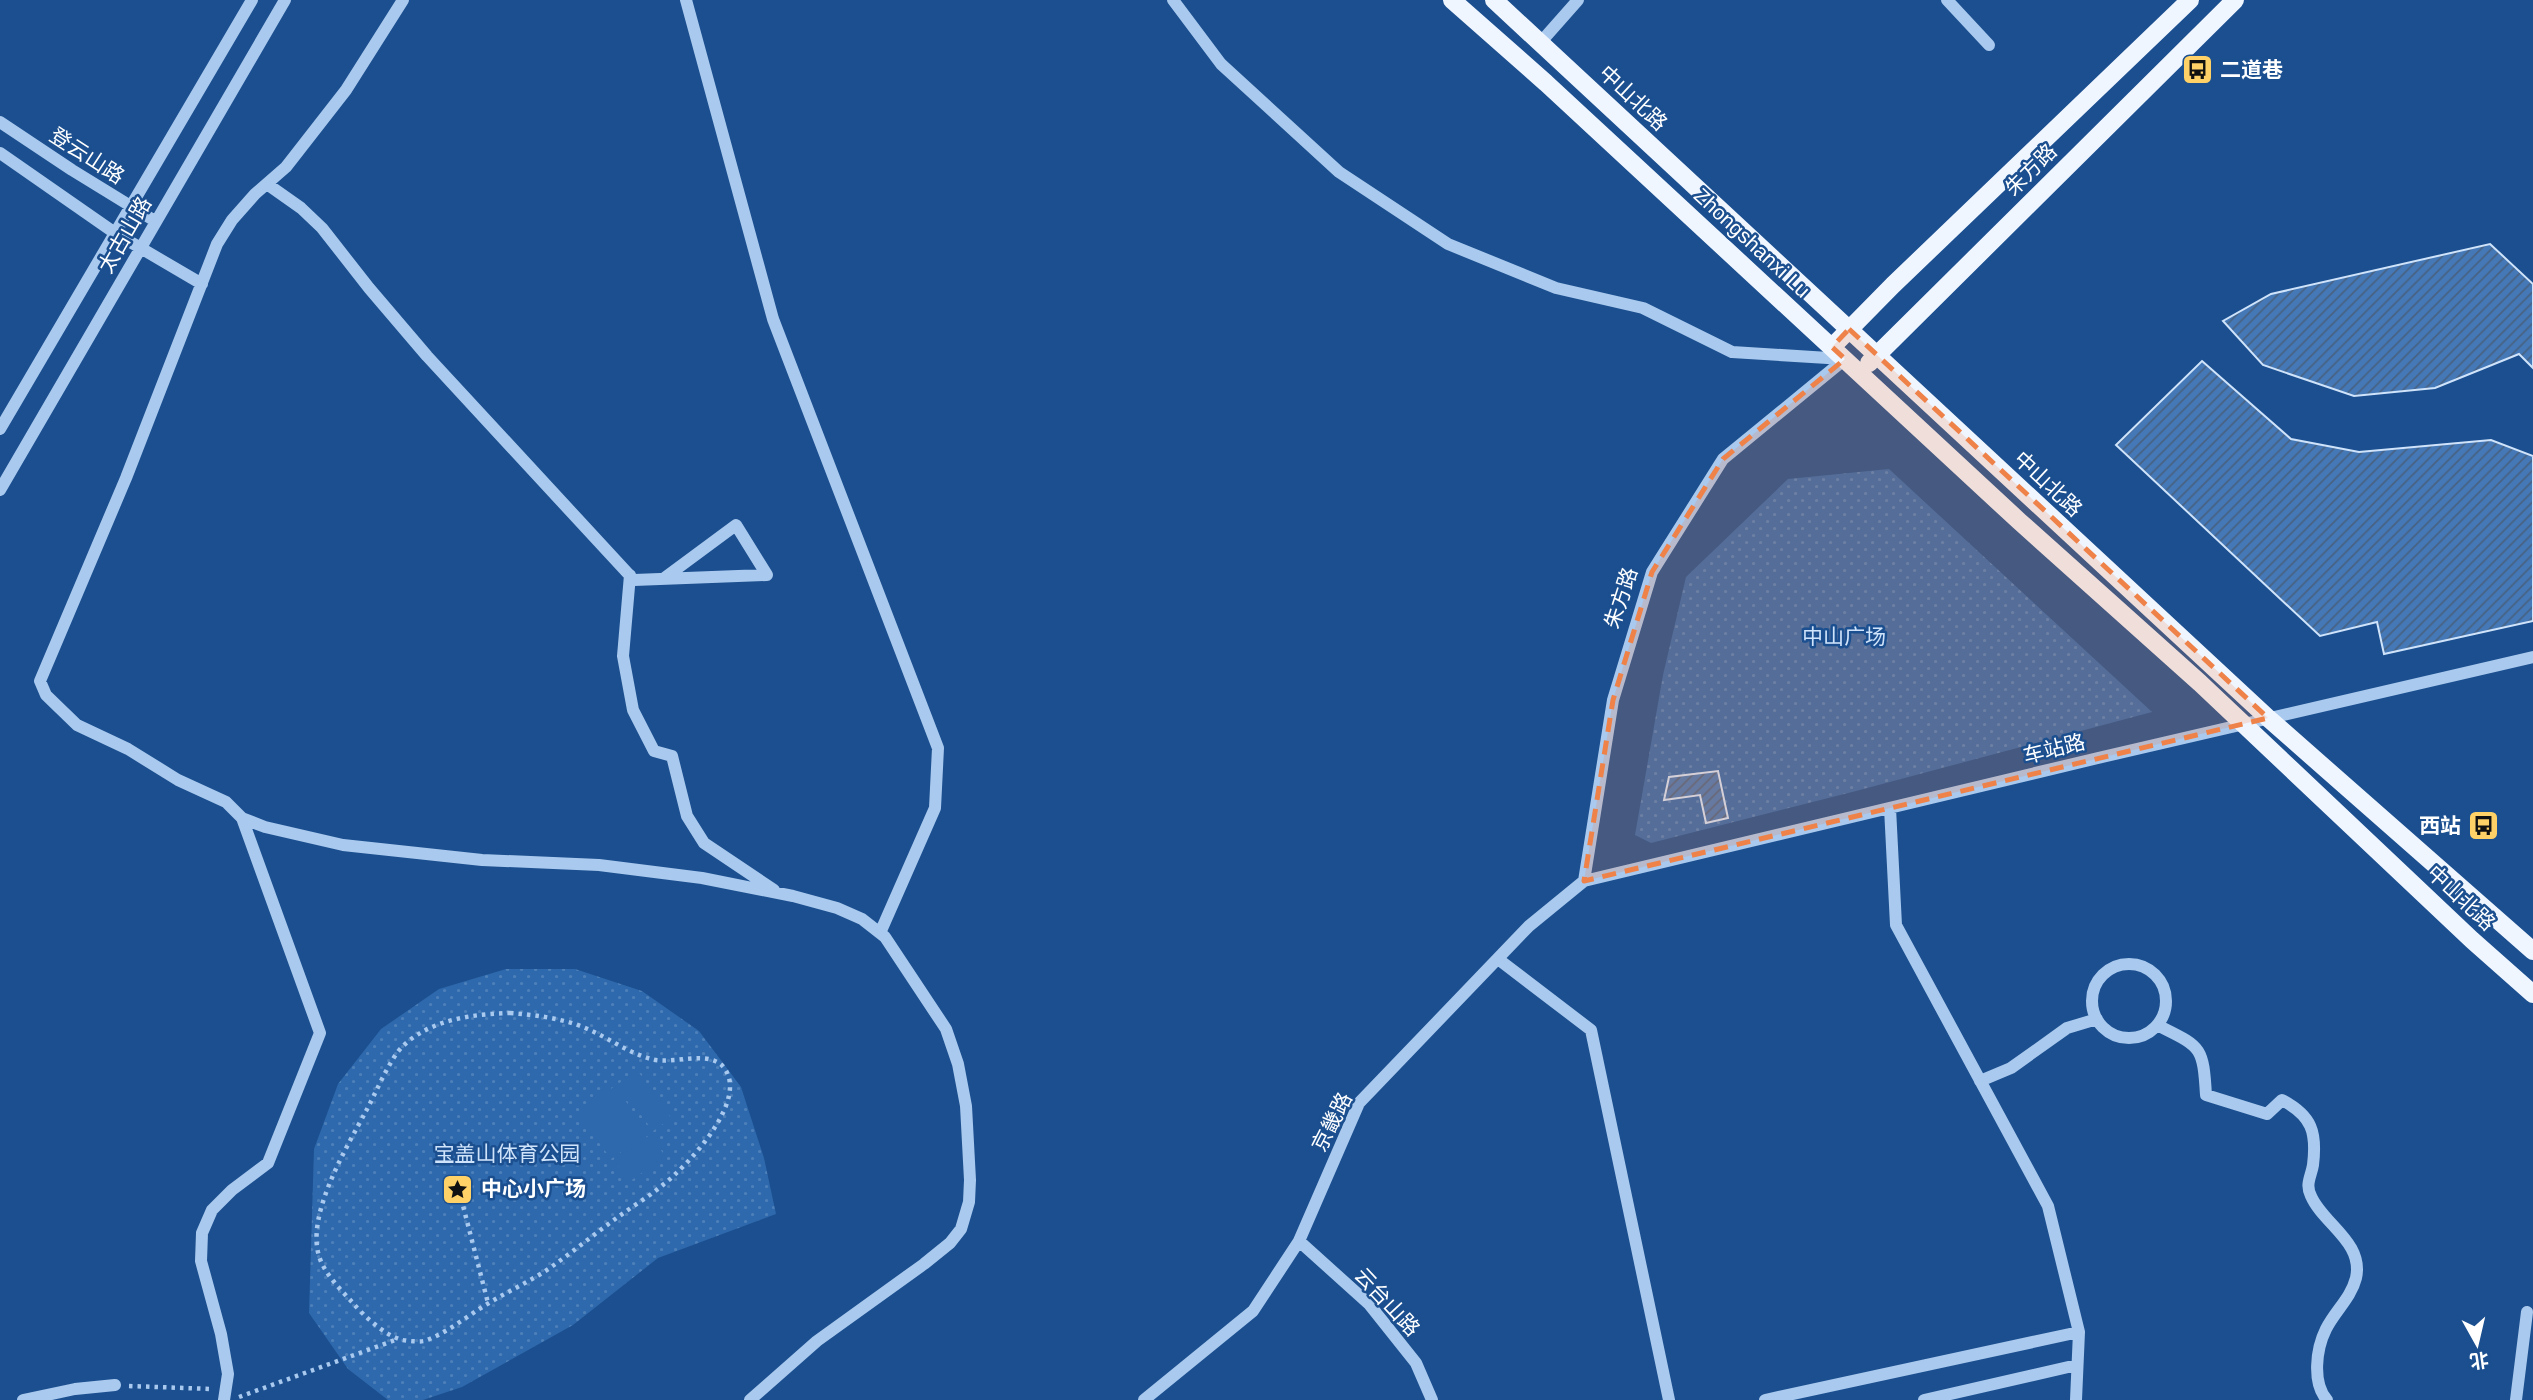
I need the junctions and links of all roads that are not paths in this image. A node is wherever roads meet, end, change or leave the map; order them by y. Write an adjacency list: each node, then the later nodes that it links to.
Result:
1 (252, 0): 17 (street, 太古山路)
2 (285, 0): 18 (street, 太古山路)
3 (402, 0): 16 (street)
4 (685, 0): 38 (street)
5 (1172, 0): 23 (street)
6 (1452, 0): 23 (main road, Zhongshanxi Lu)
7 (1494, 0): 12 (main road)
8 (1578, 0): 12 (street)
9 (1947, 0): 13 (street)
10 (2190, 0): 22 (main road, 朱方路)
11 (2235, 0): 24 (main road, 朱方路)
12 (1540, 43): 22 (main road, 中山北路)
13 (1989, 45)
14 (0, 122): 17 (street, 登云山路)
15 (0, 153): 19 (street)
16 (267, 184): 21 (street); 29 (street)
17 (131, 207): 18 (street, 登云山路); 19 (street, 太古山路)
18 (155, 221): 20 (street, 太古山路)
19 (115, 233): 20 (street); 26 (street, 太古山路)
20 (140, 250): 21 (street); 27 (street, 太古山路)
21 (202, 284): 35 (street)
22 (1849, 329): 23 (main road, 朱方路); 24 (main road, 中山北路)
23 (1838, 353): 25 (main road, Zhongshanxi Lu); 36 (street, 朱方路)
24 (1876, 355): 25 (main road, 朱方路); 32 (main road, 中山北路)
25 (1860, 373): 28 (main road, Zhongshanxi Lu)
26 (0, 429)
27 (0, 490)
28 (2019, 521): 33 (main road, 中山北路)
29 (630, 575): 30 (street); 37 (street)
30 (663, 579): 30 (street)
31 (2533, 657): 32 (street, 车站路)
32 (2268, 718): 33 (street, 车站路); 39 (main road, 中山北路)
33 (2243, 724): 34 (street, 车站路); 41 (main road, 中山北路)
34 (1890, 808): 36 (street, 车站路); 44 (street)
35 (242, 818): 37 (street); 50 (street)
36 (1584, 881): 40 (street, 京畿路)
37 (780, 894): 38 (street)
38 (880, 933): 52 (street)
39 (2533, 951)
40 (1498, 959): 45 (street, 京畿路); 55 (street)
41 (2533, 994)
42 (2096, 1019): 43 (street); 43 (street); 44 (street)
43 (2157, 1025): 59 (street)
44 (1980, 1081): 47 (street)
45 (1299, 1241): 53 (street, 京畿路); 54 (street, 云台山路)
46 (2527, 1312): 60 (street)
47 (2079, 1332): 48 (street); 56 (street)
48 (2077, 1365): 57 (street); 58 (street)
49 (115, 1385): 51 (street)
50 (227, 1396)
51 (23, 1400)
52 (750, 1400)
53 (1144, 1400)
54 (1432, 1400)
55 (1669, 1400)
56 (1765, 1400)
57 (1924, 1400)
58 (2076, 1400)
59 (2327, 1400)
60 (2516, 1400)

